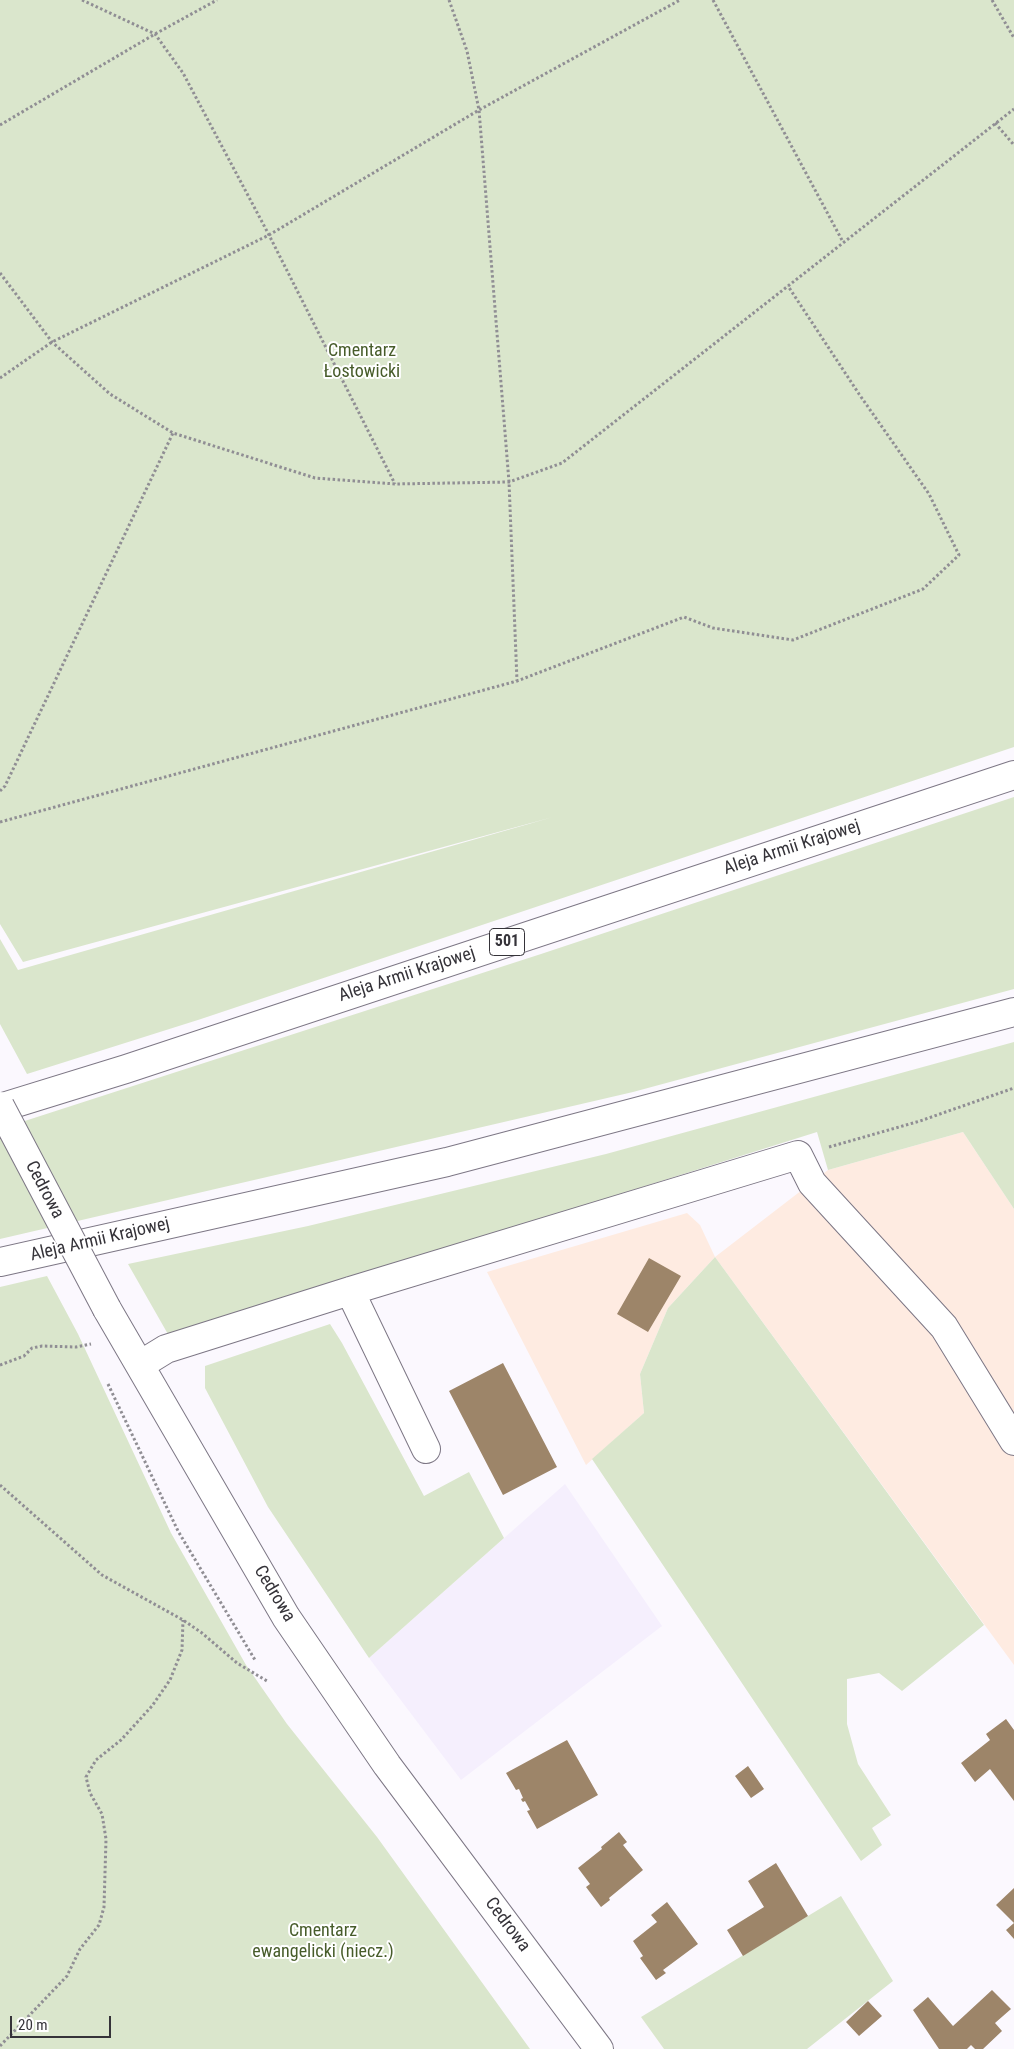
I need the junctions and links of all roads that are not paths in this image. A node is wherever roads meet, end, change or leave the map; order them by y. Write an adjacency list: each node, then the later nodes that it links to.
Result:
1 (1014, 775): 3 (main road, Aleja Armii Krajowej / 501)
2 (1014, 1012): 4 (main road, Aleja Armii Krajowej)
3 (0, 1107): 6 (main road, Cedrowa, bridge)
4 (0, 1262)
5 (350, 1291): 6 (main road); 7 (main road); 8 (main road)
6 (140, 1365): 9 (main road, Cedrowa)
7 (1014, 1441)
8 (426, 1449)
9 (599, 2049)

